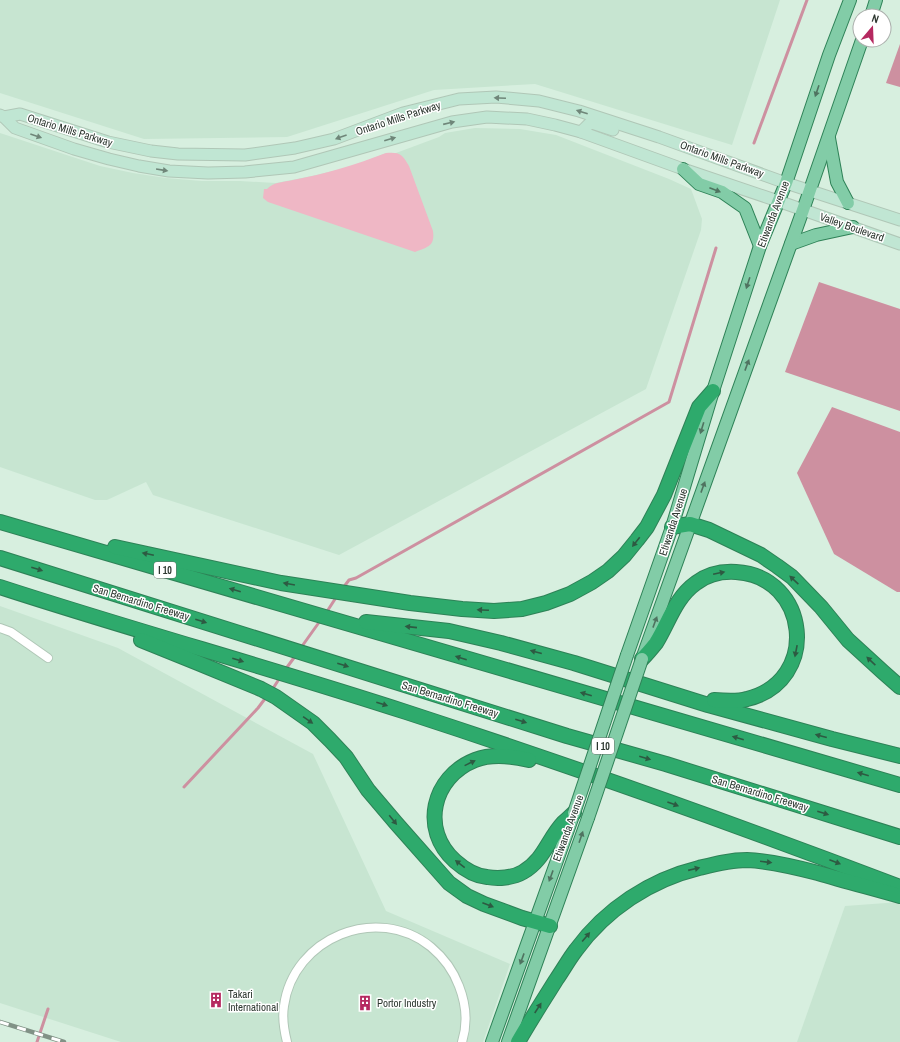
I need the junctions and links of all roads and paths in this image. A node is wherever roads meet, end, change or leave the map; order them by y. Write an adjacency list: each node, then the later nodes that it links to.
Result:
1 (850, 0): 8 (main road, Etiwanda Avenue, one-way to 8)
2 (859, 48): 5 (main road, Etiwanda Avenue)
3 (2, 116): 4 (main road, Ontario Mills Parkway, one-way to 4); 6 (main road, Ontario Mills Parkway, one-way to 3)
4 (581, 132): 6 (main road); 7 (main road, Ontario Mills Parkway)
5 (829, 136): 9 (main road, Etiwanda Avenue); 11 (main road)
6 (659, 137): 8 (main road, Ontario Mills Parkway)
7 (683, 169): 10 (main road, Ontario Mills Parkway); 17 (main road, one-way to 17)
8 (786, 183): 9 (main road, Ontario Mills Parkway); 10 (main road, Etiwanda Avenue)
9 (810, 190): 11 (main road, Valley Boulevard); 12 (main road, Etiwanda Avenue)
10 (778, 201): 12 (main road, Ontario Mills Parkway); 17 (main road, Etiwanda Avenue)
11 (848, 203): 13 (main road, Valley Boulevard)
12 (803, 210): 14 (main road, Valley Boulevard); 15 (main road, Etiwanda Avenue)
13 (900, 220)
14 (853, 227): 15 (main road); 16 (main road, Valley Boulevard)
15 (791, 244): 20 (main road, Etiwanda Avenue, one-way to 15)
16 (900, 244)
17 (760, 246): 18 (main road, Etiwanda Avenue, one-way to 18)
18 (713, 390): 21 (highway, one-way to 21); 22 (main road, Etiwanda Avenue, one-way to 22)
19 (0, 522): 21 (highway, I 10)
20 (690, 524): 22 (highway); 29 (main road, Etiwanda Avenue, one-way to 20); 30 (highway, one-way to 20)
21 (17, 527): 26 (highway, I 10, one-way to 21)
22 (672, 527): 35 (main road, Etiwanda Avenue, bridge)
23 (0, 558): 36 (highway, San Bernardino Freeway / I 10, one-way to 36)
24 (0, 587): 33 (highway, one-way to 33)
25 (0, 593): 39 (highway, one-way to 39)
26 (331, 618): 31 (highway, one-way to 26); 34 (highway, I 10, one-way to 26)
27 (0, 628): 28 (street)
28 (48, 658)
29 (642, 659): 31 (highway, one-way to 31); 40 (main road, Etiwanda Avenue, one-way to 29, bridge)
30 (900, 686)
31 (669, 692): 32 (highway, one-way to 31)
32 (900, 756)
33 (584, 772): 35 (highway, one-way to 33); 37 (highway, one-way to 37)
34 (900, 785)
35 (574, 813): 39 (main road, Etiwanda Avenue, one-way to 39)
36 (900, 837)
37 (900, 887)
38 (900, 896): 45 (highway, one-way to 38)
39 (535, 922): 40 (highway); 43 (main road, Etiwanda Avenue, one-way to 43)
40 (550, 926): 44 (main road, Etiwanda Avenue)
41 (287, 1042): 42 (street)
42 (462, 1042)
43 (492, 1042)
44 (508, 1042)
45 (518, 1042)

